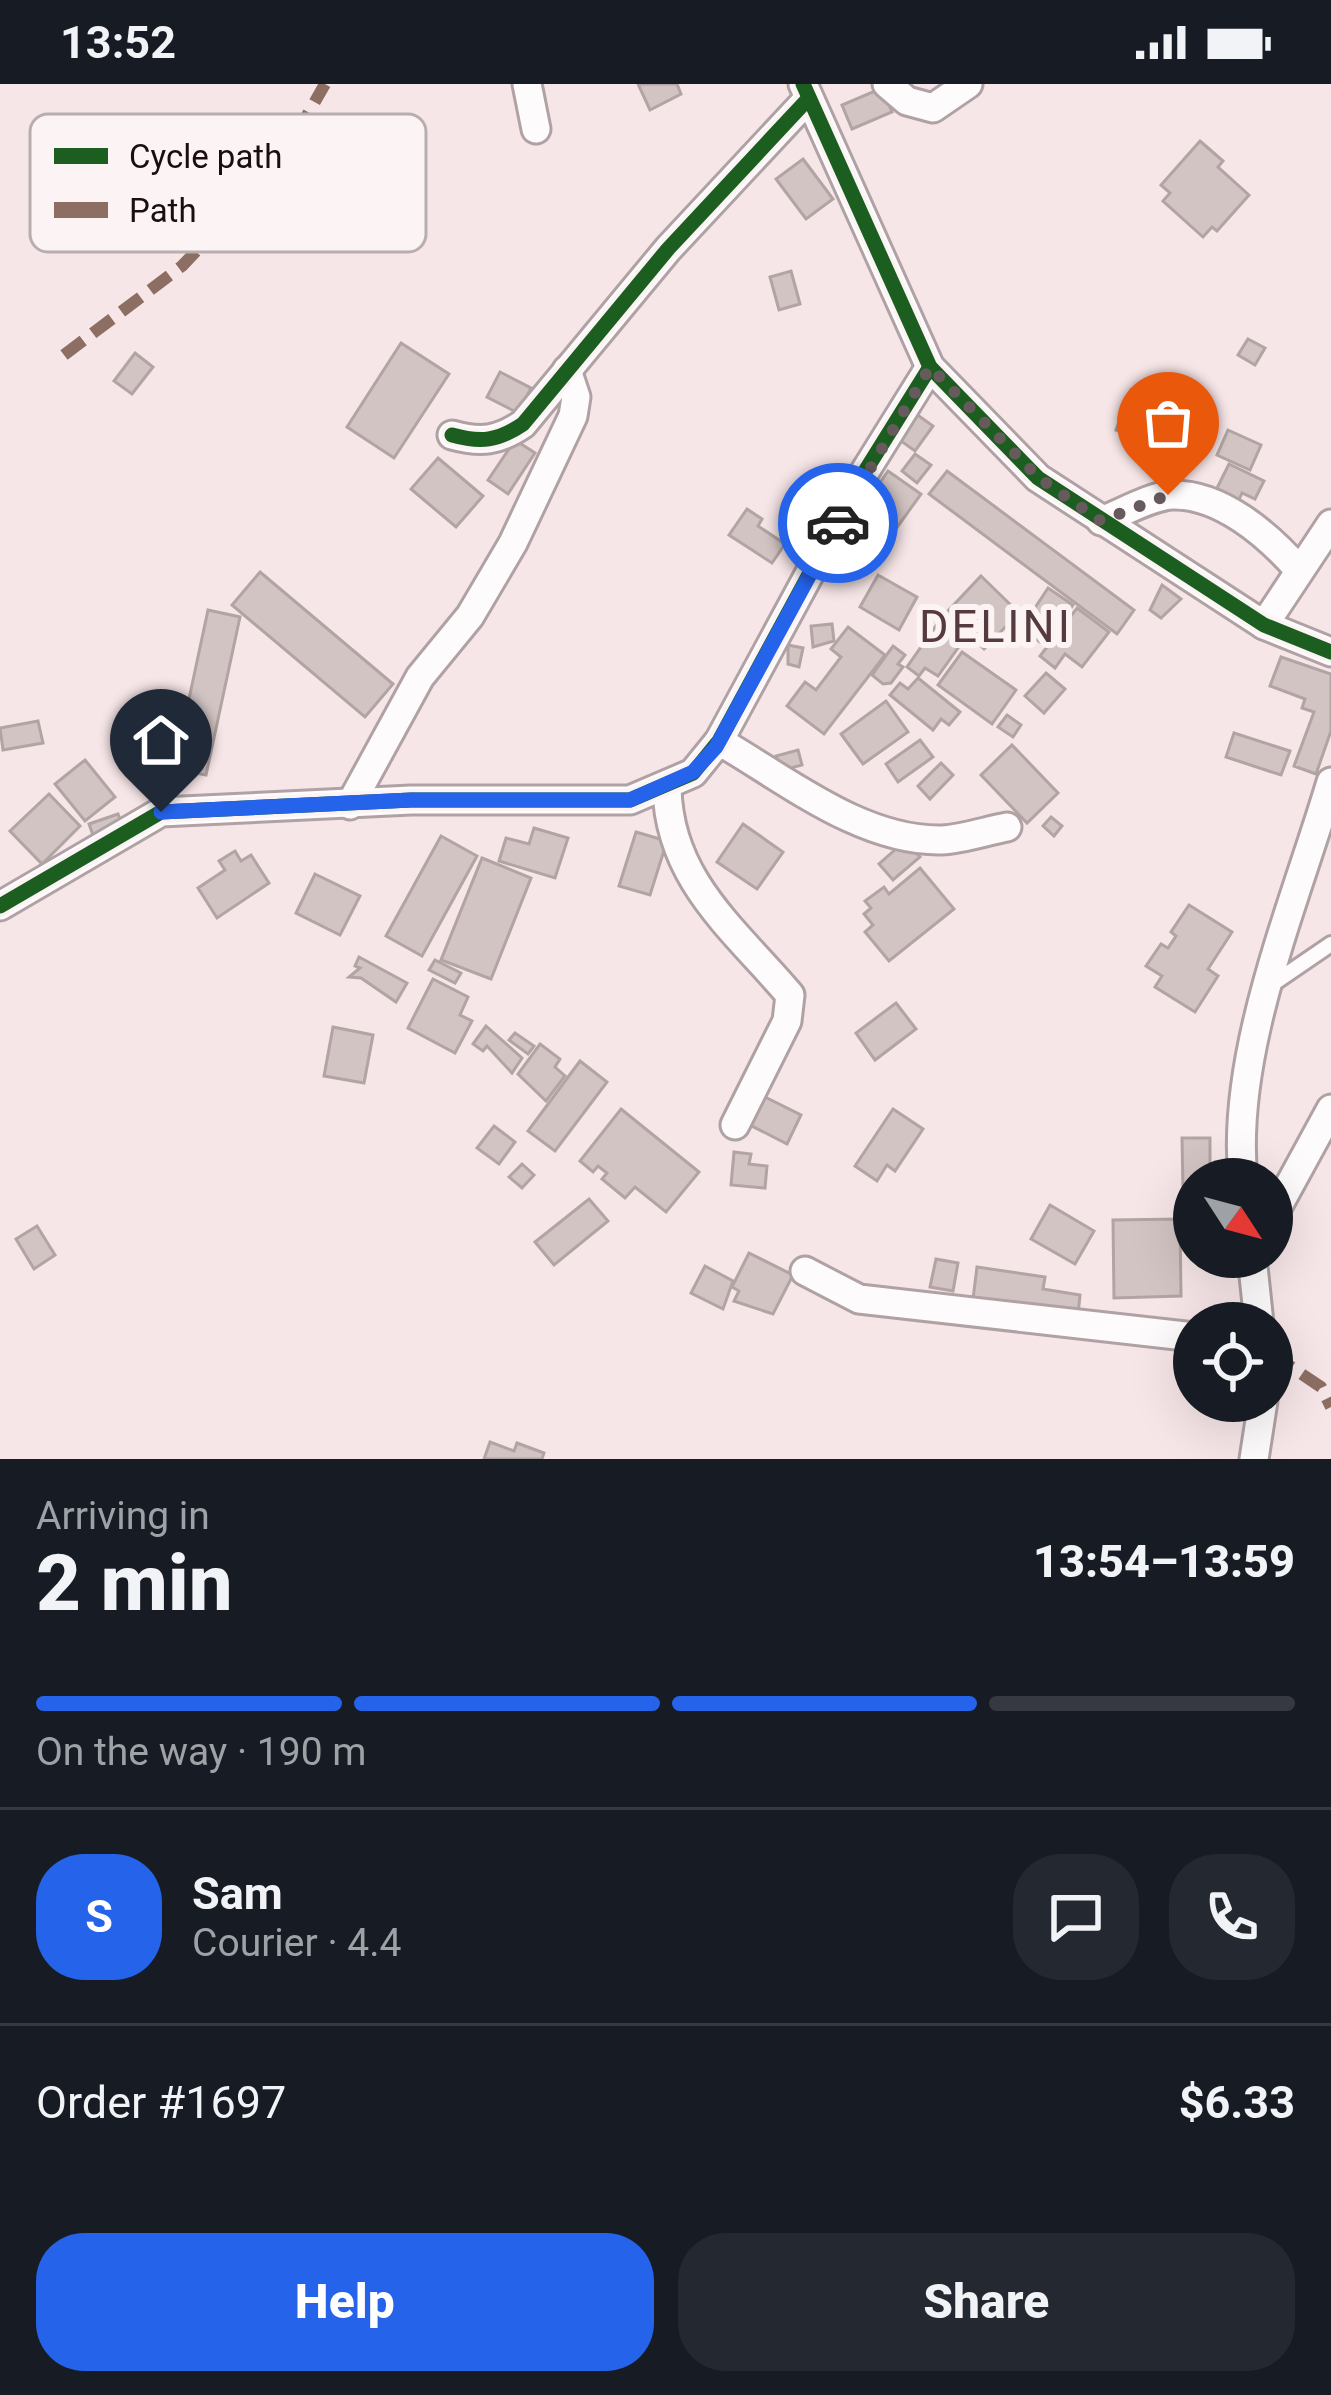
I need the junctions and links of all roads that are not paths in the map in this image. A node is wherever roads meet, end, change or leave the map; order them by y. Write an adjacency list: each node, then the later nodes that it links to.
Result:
1 (527, 84): 5 (street)
2 (887, 84): 3 (street)
3 (968, 84)
4 (806, 92): 6 (street); 7 (street)
5 (536, 130)
6 (930, 367): 9 (street); 14 (street)
7 (567, 370): 8 (street); 17 (street)
8 (452, 436)
9 (1101, 521): 11 (street); 12 (street)
10 (1331, 524): 11 (street)
11 (1298, 569): 12 (street)
12 (1264, 625): 13 (street)
13 (1331, 652)
14 (719, 741): 16 (street); 18 (street)
15 (1331, 782): 21 (street)
16 (667, 788): 17 (street); 23 (street)
17 (350, 805): 19 (street)
18 (1006, 826)
19 (0, 906)
20 (1331, 944): 21 (lane)
21 (1269, 986): 24 (street)
22 (1331, 1109): 25 (street)
23 (735, 1125)
24 (1241, 1158)
25 (1293, 1179)
26 (805, 1271): 27 (street)
27 (1173, 1334)
28 (1260, 1422): 29 (street)
29 (1254, 1459)

